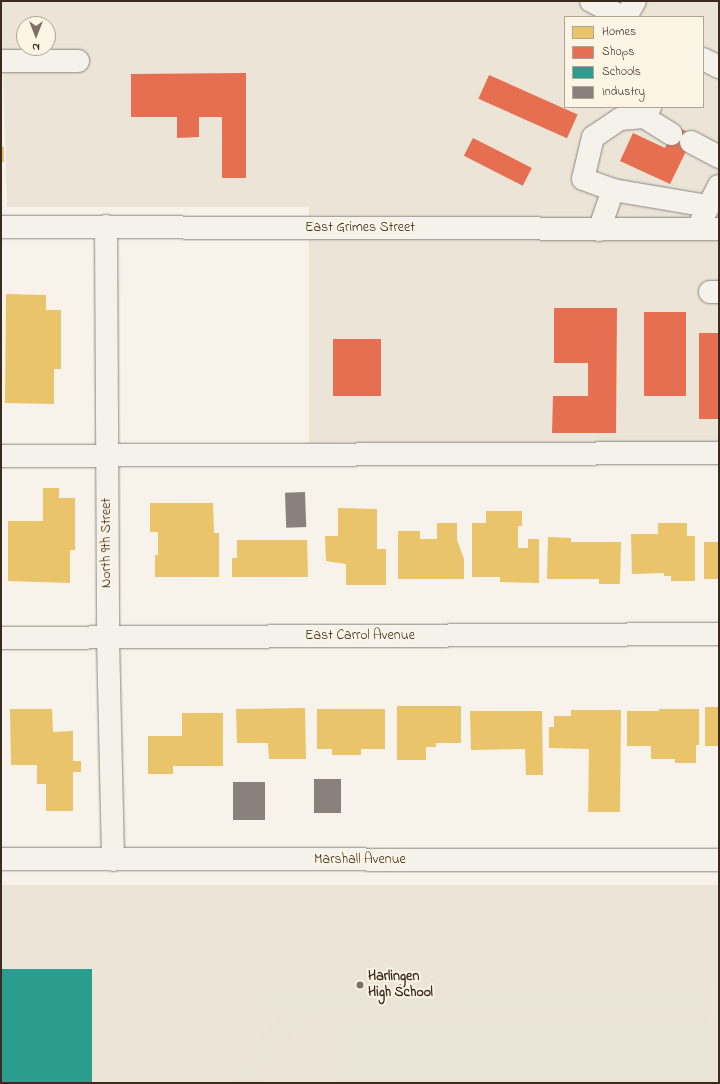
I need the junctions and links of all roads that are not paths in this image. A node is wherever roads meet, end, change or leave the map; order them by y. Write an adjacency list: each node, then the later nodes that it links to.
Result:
1 (591, 1): 3 (street)
2 (635, 1): 4 (street)
3 (620, 16)
4 (627, 16)
5 (704, 60): 8 (street)
6 (1, 61): 7 (street)
7 (78, 61)
8 (719, 67)
9 (647, 112): 10 (street); 12 (street)
10 (719, 157)
11 (719, 186): 13 (street)
12 (613, 190): 13 (street); 17 (street)
13 (708, 206): 18 (street)
14 (106, 226): 15 (street, East Grimes Street); 17 (street, East Grimes Street); 21 (street, North 9th Street)
15 (1, 227)
16 (719, 229): 18 (street, East Grimes Street)
17 (599, 230): 18 (street, East Grimes Street)
18 (696, 231)
19 (719, 453): 21 (street)
20 (1, 456): 21 (street)
21 (107, 456): 24 (street, North 9th Street)
22 (719, 634): 24 (street, East Carrol Avenue)
23 (1, 638): 24 (street, East Carrol Avenue)
24 (108, 638): 26 (street, North 9th Street)
25 (1, 859): 26 (street, Marshall Avenue)
26 (113, 860): 27 (street, Marshall Avenue)
27 (719, 860)

